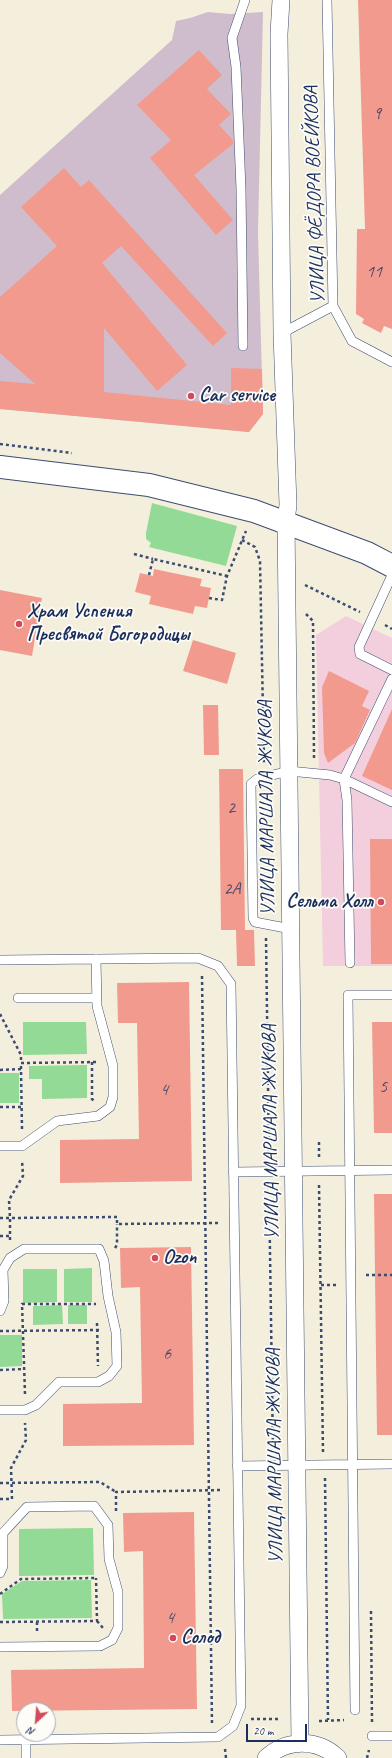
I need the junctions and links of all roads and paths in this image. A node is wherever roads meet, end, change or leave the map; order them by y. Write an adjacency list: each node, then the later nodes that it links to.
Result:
1 (245, 0): 6 (lane)
2 (280, 0): 5 (street, УЛИЦА МАРШАЛА ЖУКОВА)
3 (327, 0): 4 (lane, УЛИЦА ФЁДОРА ВОЕЙКОВА)
4 (333, 306): 5 (lane); 7 (lane, УЛИЦА ФЁДОРА ВОЕЙКОВА)
5 (282, 333): 10 (street, УЛИЦА МАРШАЛА ЖУКОВА)
6 (243, 346)
7 (392, 362)
8 (0, 466): 9 (main road)
9 (254, 511): 10 (main road); 11 (path)
10 (286, 521): 14 (main road); 19 (street, УЛИЦА МАРШАЛА ЖУКОВА)
11 (242, 540): 17 (path); 18 (path)
12 (134, 554): 13 (path)
13 (153, 559): 15 (path); 17 (path)
14 (392, 566)
15 (149, 575)
16 (392, 575): 23 (lane)
17 (227, 576): 21 (path)
18 (261, 581): 19 (path); 29 (path)
19 (287, 582): 28 (street, УЛИЦА МАРШАЛА ЖУКОВА)
20 (302, 590): 23 (path)
21 (209, 598)
22 (302, 611): 27 (path)
23 (371, 618): 24 (path); 25 (lane)
24 (392, 629)
25 (392, 670)
26 (392, 679): 30 (lane)
27 (314, 763)
28 (289, 771): 29 (lane); 30 (lane); 33 (street, УЛИЦА МАРШАЛА ЖУКОВА)
29 (264, 777): 32 (lane)
30 (344, 779): 31 (lane); 37 (lane)
31 (392, 802)
32 (266, 925): 33 (lane); 56 (path)
33 (291, 930): 52 (street, УЛИЦА МАРШАЛА ЖУКОВА)
34 (96, 959): 35 (lane); 36 (lane); 40 (lane)
35 (202, 959): 55 (lane); 61 (path)
36 (0, 960)
37 (350, 963)
38 (392, 995): 54 (lane)
39 (18, 998): 40 (lane)
40 (96, 998): 43 (lane)
41 (0, 1014): 44 (path)
42 (92, 1062): 43 (path); 44 (path); 48 (path)
43 (112, 1062): 48 (lane)
44 (21, 1063): 46 (path)
45 (0, 1070): 46 (path)
46 (21, 1070): 47 (path)
47 (0, 1107)
48 (102, 1113): 50 (lane)
49 (319, 1142): 53 (path)
50 (0, 1146)
51 (392, 1170): 54 (lane)
52 (294, 1171): 53 (lane); 56 (lane); 81 (street, УЛИЦА МАРШАЛА ЖУКОВА)
53 (319, 1171): 54 (lane); 82 (path)
54 (349, 1171): 78 (lane)
55 (233, 1172): 56 (lane); 60 (lane)
56 (269, 1172): 80 (path)
57 (22, 1176): 59 (path)
58 (0, 1218): 59 (path)
59 (10, 1218): 61 (path); 63 (path)
60 (234, 1222): 61 (path); 83 (lane)
61 (206, 1223): 87 (path)
62 (0, 1236): 63 (path)
63 (10, 1236): 64 (path)
64 (10, 1258): 69 (lane); 72 (lane)
65 (366, 1275): 66 (path)
66 (392, 1275)
67 (102, 1303): 68 (path)
68 (22, 1304)
69 (0, 1311)
70 (97, 1317): 71 (path)
71 (98, 1330): 72 (path); 73 (path); 76 (path)
72 (116, 1330): 76 (lane)
73 (0, 1331)
74 (0, 1370): 75 (path)
75 (24, 1370)
76 (98, 1382): 77 (lane)
77 (0, 1410)
78 (351, 1464): 79 (lane); 82 (lane); 96 (lane)
79 (392, 1464)
80 (273, 1465): 81 (lane); 83 (lane)
81 (297, 1465): 82 (lane); 107 (street, УЛИЦА МАРШАЛА ЖУКОВА)
82 (323, 1465)
83 (237, 1466): 86 (lane)
84 (325, 1476): 99 (path)
85 (0, 1483): 88 (path)
86 (238, 1490): 87 (path); 97 (lane)
87 (209, 1491): 88 (path); 102 (path)
88 (116, 1492): 89 (path)
89 (108, 1525): 90 (lane); 92 (lane)
90 (0, 1573)
91 (96, 1578): 92 (path); 93 (path); 94 (path)
92 (114, 1578): 95 (lane)
93 (0, 1594)
94 (0, 1622)
95 (0, 1647)
96 (355, 1710)
97 (235, 1719): 98 (path); 102 (lane)
98 (281, 1719)
99 (328, 1720)
100 (372, 1736): 101 (lane)
101 (392, 1736)
102 (213, 1737): 104 (lane)
103 (16, 1739): 105 (lane)
104 (56, 1739)
105 (0, 1740)
106 (26, 1742): 108 (lane)
107 (300, 1743): 109 (street); 110 (street)
108 (26, 1758)
109 (266, 1758)
110 (338, 1758)

